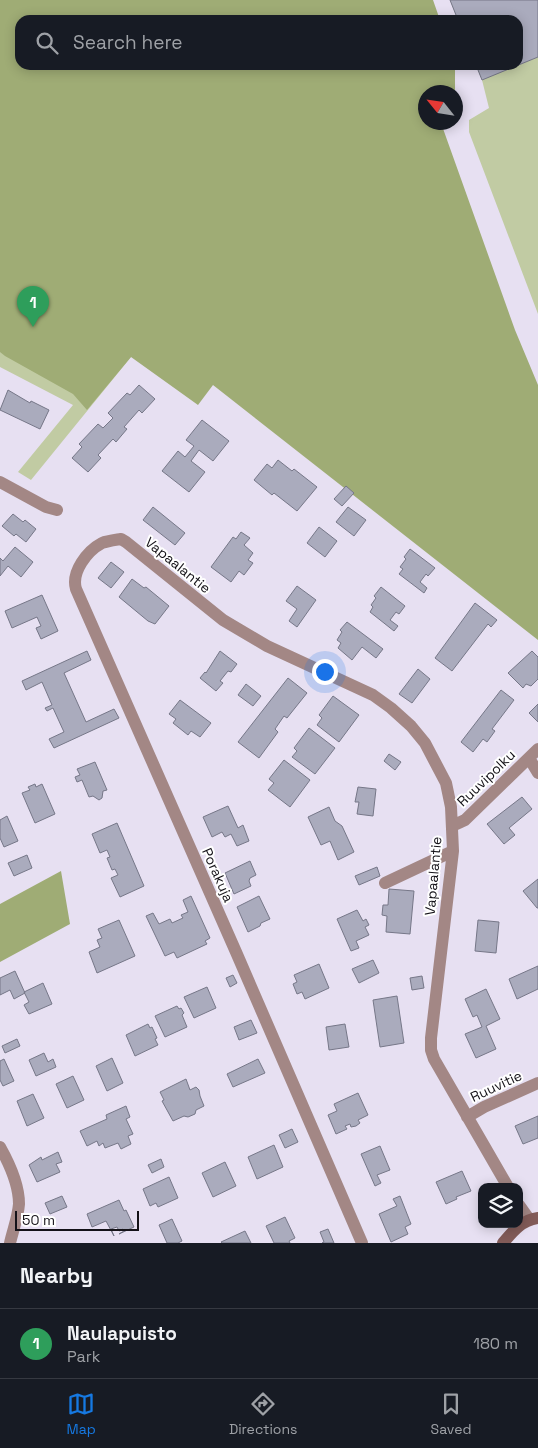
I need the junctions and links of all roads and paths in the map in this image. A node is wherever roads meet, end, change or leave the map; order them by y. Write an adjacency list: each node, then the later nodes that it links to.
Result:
1 (0, 482): 2 (street)
2 (57, 510)
3 (121, 539): 6 (street, Vapaalantie); 16 (street, Porakuja)
4 (533, 753): 5 (street); 6 (street, Ruuvipolku)
5 (538, 773)
6 (452, 826): 7 (street, Vapaalantie)
7 (453, 851): 8 (street); 10 (street, Vapaalantie)
8 (385, 883)
9 (538, 1083): 10 (street, Ruuvitie)
10 (467, 1117): 12 (street, Vapaalantie)
11 (0, 1147): 15 (street)
12 (506, 1183)
13 (523, 1209): 14 (street)
14 (533, 1219): 17 (street)
15 (10, 1243)
16 (362, 1243)
17 (503, 1243)

